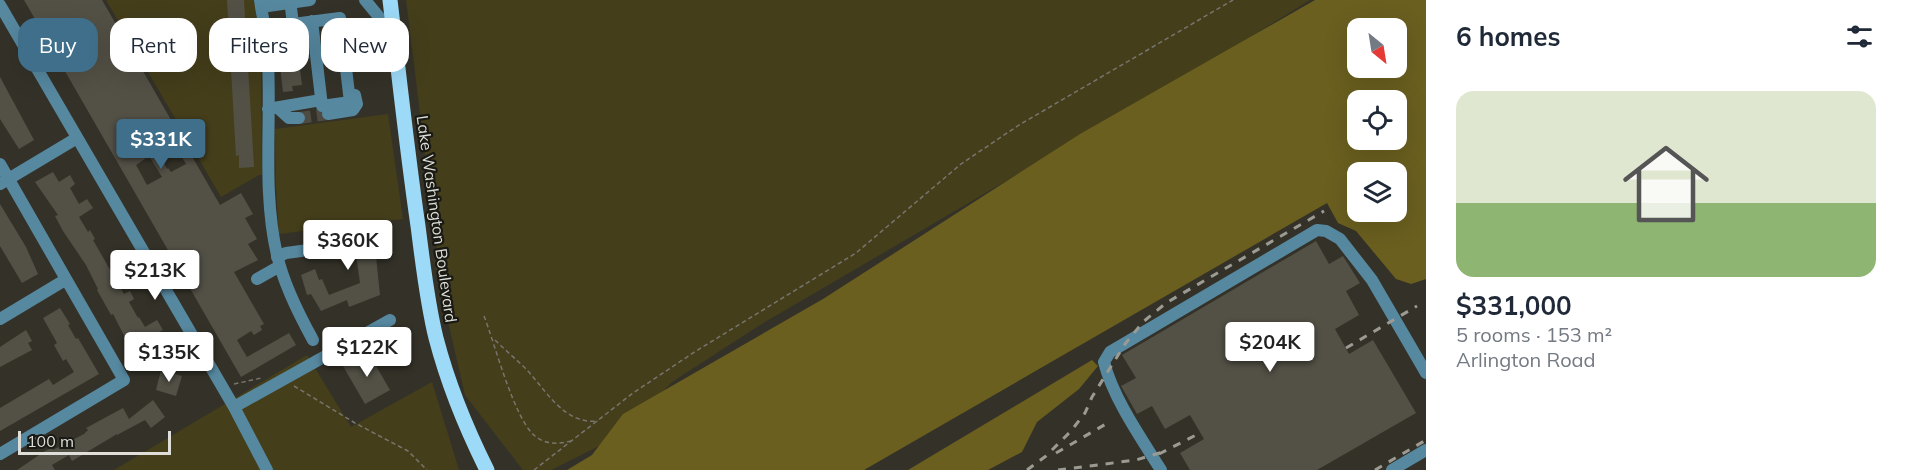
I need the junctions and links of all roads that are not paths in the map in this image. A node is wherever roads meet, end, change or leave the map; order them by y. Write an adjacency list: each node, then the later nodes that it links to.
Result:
1 (310, 0): 4 (street)
2 (366, 0): 7 (street)
3 (390, 0): 8 (main road, Lake Washington Boulevard)
4 (290, 1): 5 (street); 9 (street)
5 (261, 4): 13 (street)
6 (0, 5): 16 (street)
7 (380, 18)
8 (392, 18)
9 (312, 21): 11 (street); 12 (street)
10 (399, 72): 31 (main road, Lake Washington Boulevard)
11 (348, 88): 12 (street); 14 (street)
12 (321, 100): 13 (street)
13 (273, 109): 15 (street); 20 (street)
14 (328, 114)
15 (299, 118)
16 (77, 138): 18 (street); 27 (street)
17 (0, 164): 18 (street)
18 (4, 182): 22 (street)
19 (316, 249): 20 (street)
20 (278, 262): 21 (street); 25 (street)
21 (257, 279)
22 (65, 280): 23 (street); 29 (street)
23 (0, 319)
24 (390, 320): 27 (street)
25 (313, 340)
26 (1426, 373): 32 (street)
27 (234, 407): 30 (street)
28 (1426, 450): 33 (street)
29 (0, 454)
30 (267, 470)
31 (487, 470)
32 (1161, 470)
33 (1392, 470)

